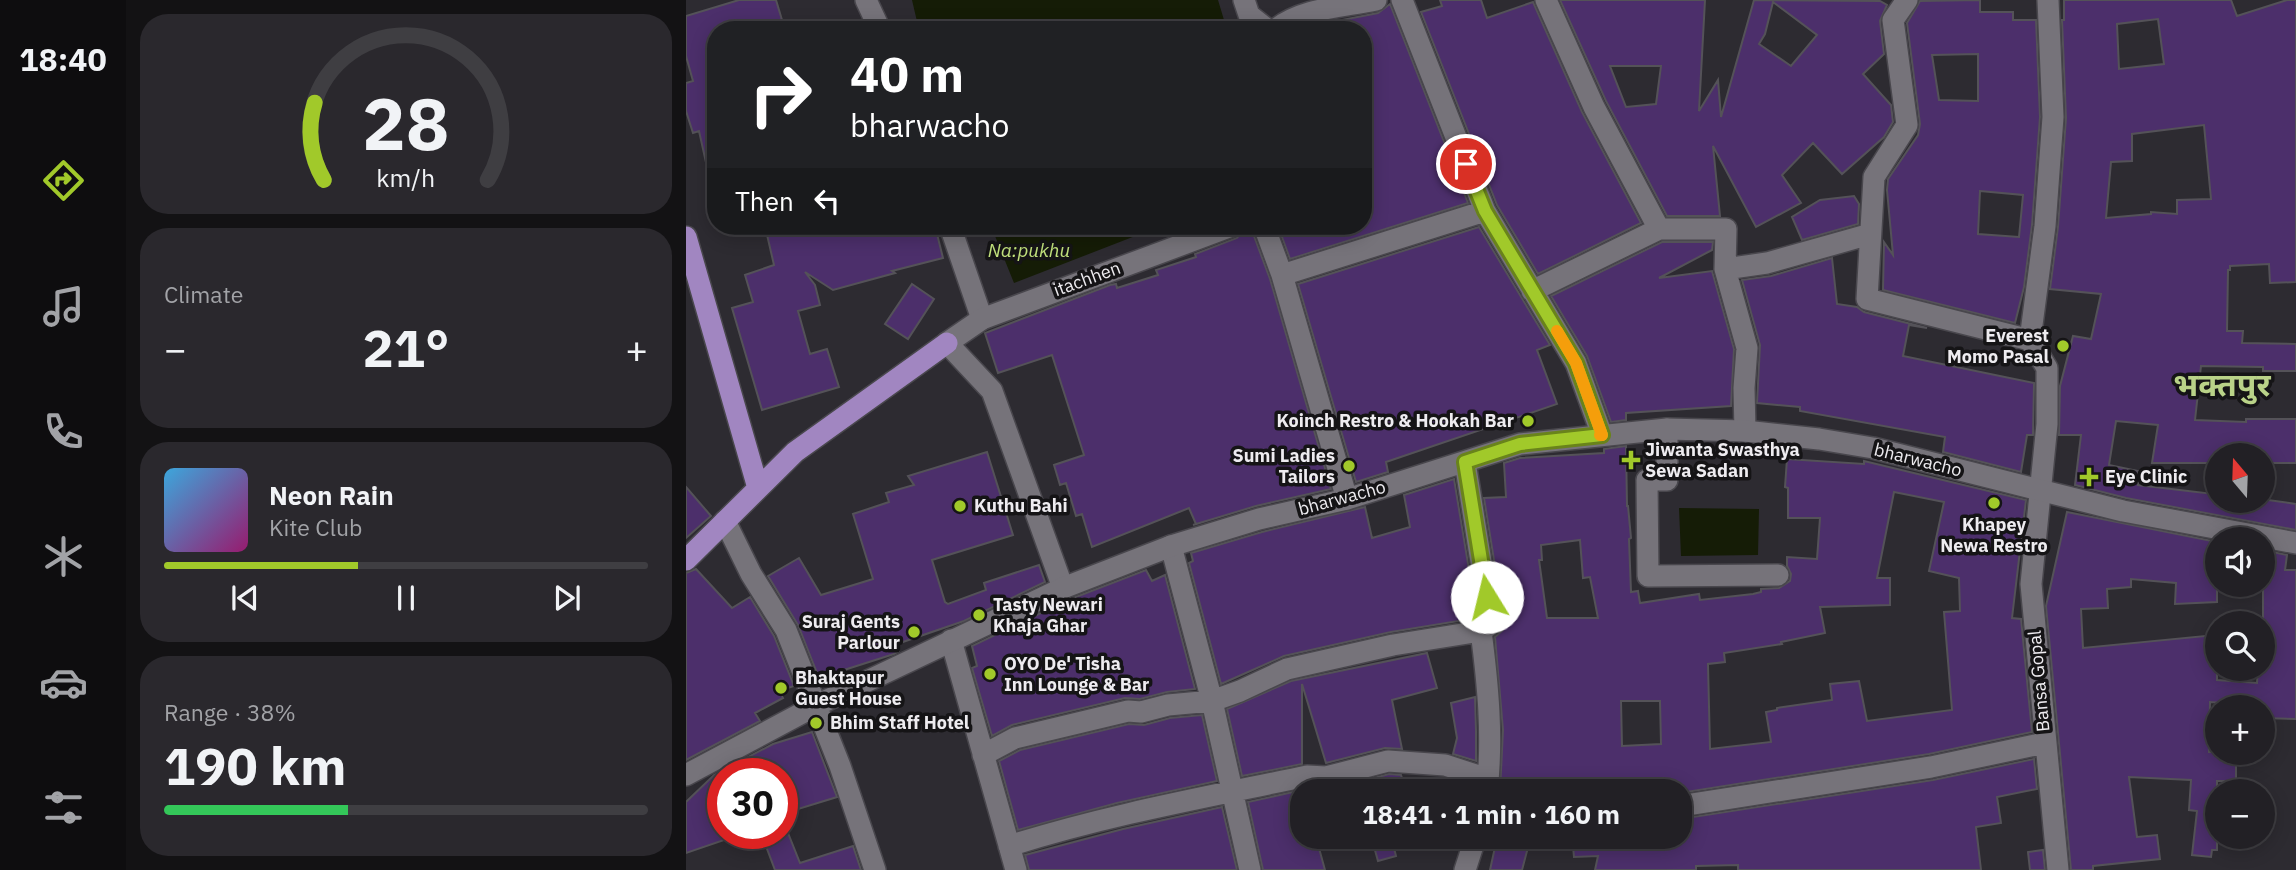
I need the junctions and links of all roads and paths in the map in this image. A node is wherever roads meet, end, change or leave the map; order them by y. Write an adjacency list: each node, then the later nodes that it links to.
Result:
1 (866, 0): 9 (street)
2 (1244, 0): 10 (street)
3 (1376, 0): 8 (street)
4 (1402, 0): 12 (street)
5 (1546, 0): 13 (street)
6 (1907, 0): 14 (street)
7 (2048, 0): 23 (street)
8 (1348, 3): 11 (street)
9 (876, 21)
10 (1257, 21)
11 (1287, 21)
12 (1485, 211): 20 (street); 21 (street)
13 (1659, 229): 19 (street); 21 (street)
14 (1870, 234): 19 (street); 23 (street)
15 (953, 235): 22 (street)
16 (1208, 235): 22 (street, itachhen)
17 (1267, 235): 20 (street)
18 (686, 237): 29 (main road)
19 (1725, 269): 26 (street)
20 (1282, 275): 31 (street)
21 (1532, 292): 27 (street)
22 (982, 319): 24 (street, itachhen)
23 (2030, 340): 30 (street, Bansa Gopal)
24 (947, 343): 29 (main road); 37 (street)
25 (1667, 429): 26 (street, bharwacho); 27 (street, bharwacho); 36 (street)
26 (1745, 431): 30 (street, bharwacho)
27 (1602, 435): 28 (street, bharwacho)
28 (1465, 462): 31 (street, bharwacho); 38 (street)
29 (758, 488): 32 (main road)
30 (2041, 492): 33 (street, bharwacho); 42 (street, Bansa Gopal)
31 (1348, 499): 34 (street, bharwacho)
32 (725, 521): 35 (main road); 41 (street)
33 (2296, 543)
34 (1171, 546): 37 (street, bharwacho); 40 (street)
35 (686, 560)
36 (1778, 575)
37 (1063, 587): 39 (street, bharwacho)
38 (1481, 631): 40 (street); 48 (street)
39 (951, 640): 41 (street, bharwacho); 43 (street)
40 (1213, 701): 43 (street); 49 (street)
41 (817, 705): 44 (street, bharwacho); 53 (street)
42 (2045, 743): 50 (street); 57 (street, Bansa Gopal)
43 (983, 755): 51 (street)
44 (686, 775)
45 (1290, 779): 49 (street)
46 (1292, 779): 47 (street)
47 (1474, 779)
48 (1488, 779)
49 (1234, 791): 51 (street); 55 (street)
50 (1692, 804)
51 (1009, 846): 54 (street)
52 (1472, 849): 56 (street)
53 (875, 870)
54 (1016, 870)
55 (1250, 870)
56 (1465, 870)
57 (2058, 870)

